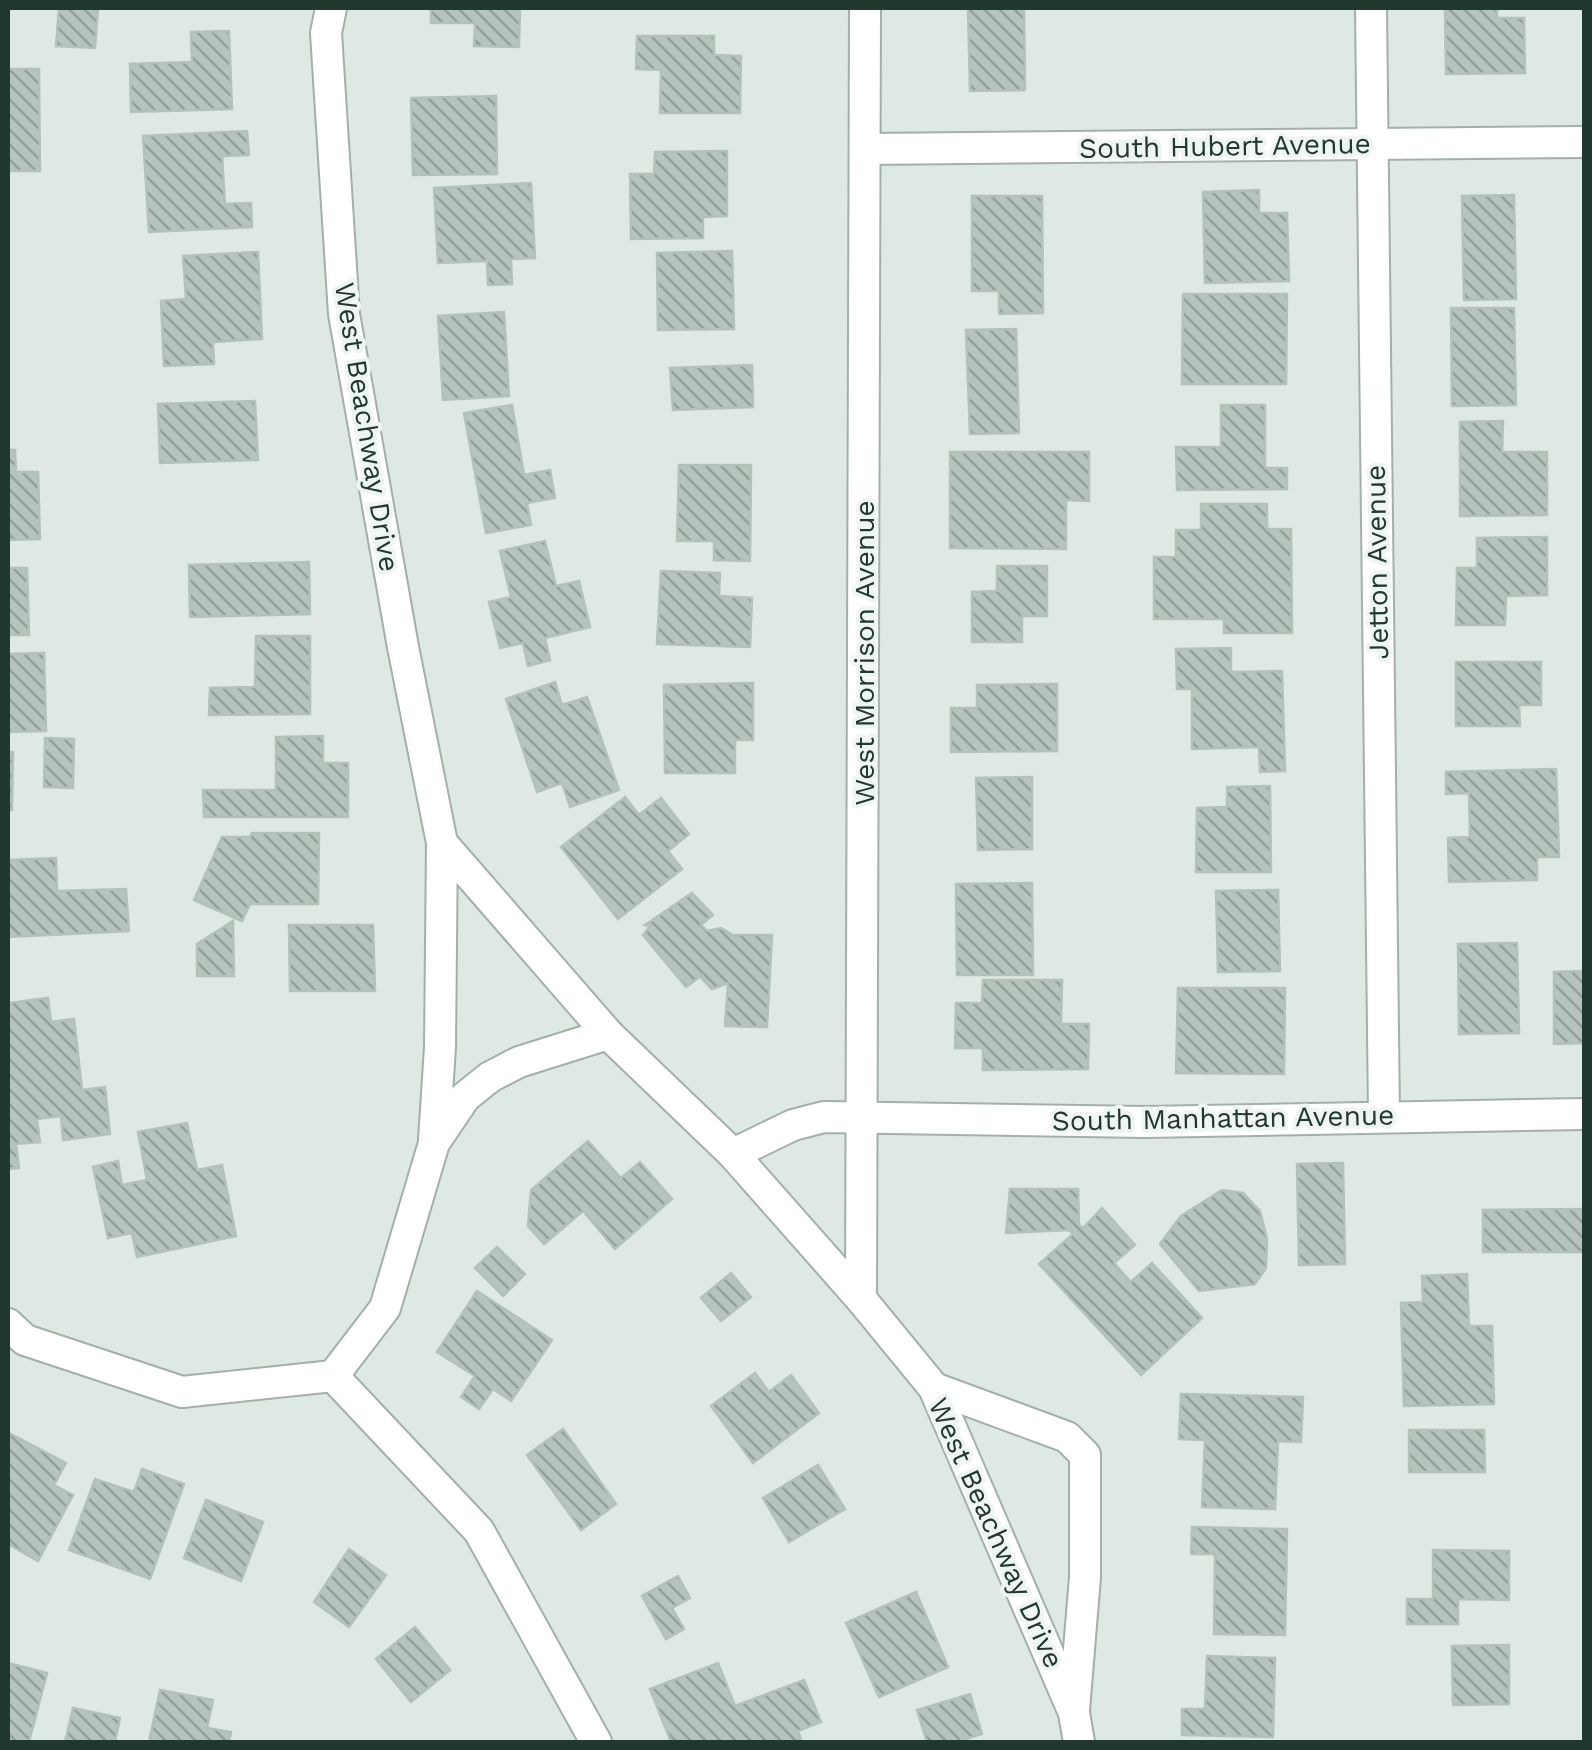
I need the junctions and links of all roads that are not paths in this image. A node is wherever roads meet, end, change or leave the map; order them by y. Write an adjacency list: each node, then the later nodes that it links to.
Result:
1 (330, 8): 7 (street, West Beachway Drive)
2 (866, 8): 6 (street, West Morrison Avenue)
3 (1371, 8): 5 (street, Jetton Avenue)
4 (1584, 142): 5 (street, South Hubert Avenue)
5 (1372, 144): 6 (street, South Hubert Avenue); 10 (street, Jetton Avenue)
6 (866, 149): 11 (street, West Morrison Avenue)
7 (442, 843): 8 (street, West Beachway Drive); 12 (street, West Beachway Drive)
8 (608, 1034): 12 (street); 13 (street, West Beachway Drive)
9 (1584, 1114): 10 (street, South Manhattan Avenue)
10 (1384, 1116): 11 (street, South Manhattan Avenue)
11 (861, 1118): 13 (street); 14 (street, West Morrison Avenue)
12 (434, 1143): 16 (street)
13 (733, 1154): 14 (street, West Beachway Drive)
14 (861, 1299): 17 (street, West Beachway Drive)
15 (8, 1324): 16 (street)
16 (332, 1376): 19 (street)
17 (934, 1388): 18 (street, West Beachway Drive); 18 (street)
18 (1077, 1728)
19 (596, 1742)

